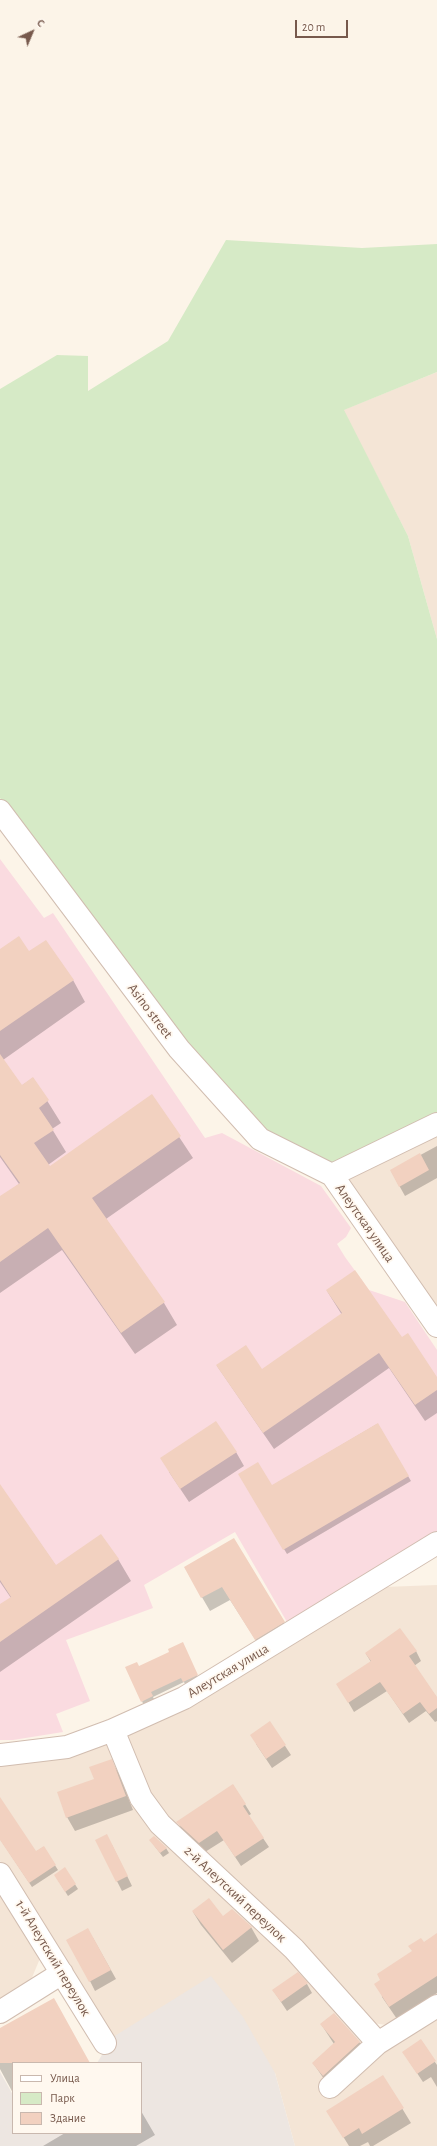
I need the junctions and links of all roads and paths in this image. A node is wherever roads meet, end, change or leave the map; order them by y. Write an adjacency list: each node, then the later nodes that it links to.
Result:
1 (0, 811): 3 (street, Asino street)
2 (437, 1124): 3 (street, Алеутская улица)
3 (332, 1175): 4 (street, Алеутская улица)
4 (437, 1326)
5 (437, 1543): 6 (street, Алеутская улица)
6 (427, 1558): 7 (street, Алеутская улица)
7 (114, 1730): 8 (street, Алеутская улица); 14 (street, 2-й Алеутский переулок)
8 (0, 1755)
9 (0, 1874): 10 (street, 1-й Алеутский переулок)
10 (62, 1974): 12 (street); 13 (street, 1-й Алеутский переулок)
11 (437, 2006): 14 (street)
12 (0, 2012)
13 (104, 2043)
14 (378, 2043): 15 (street)
15 (330, 2087)

